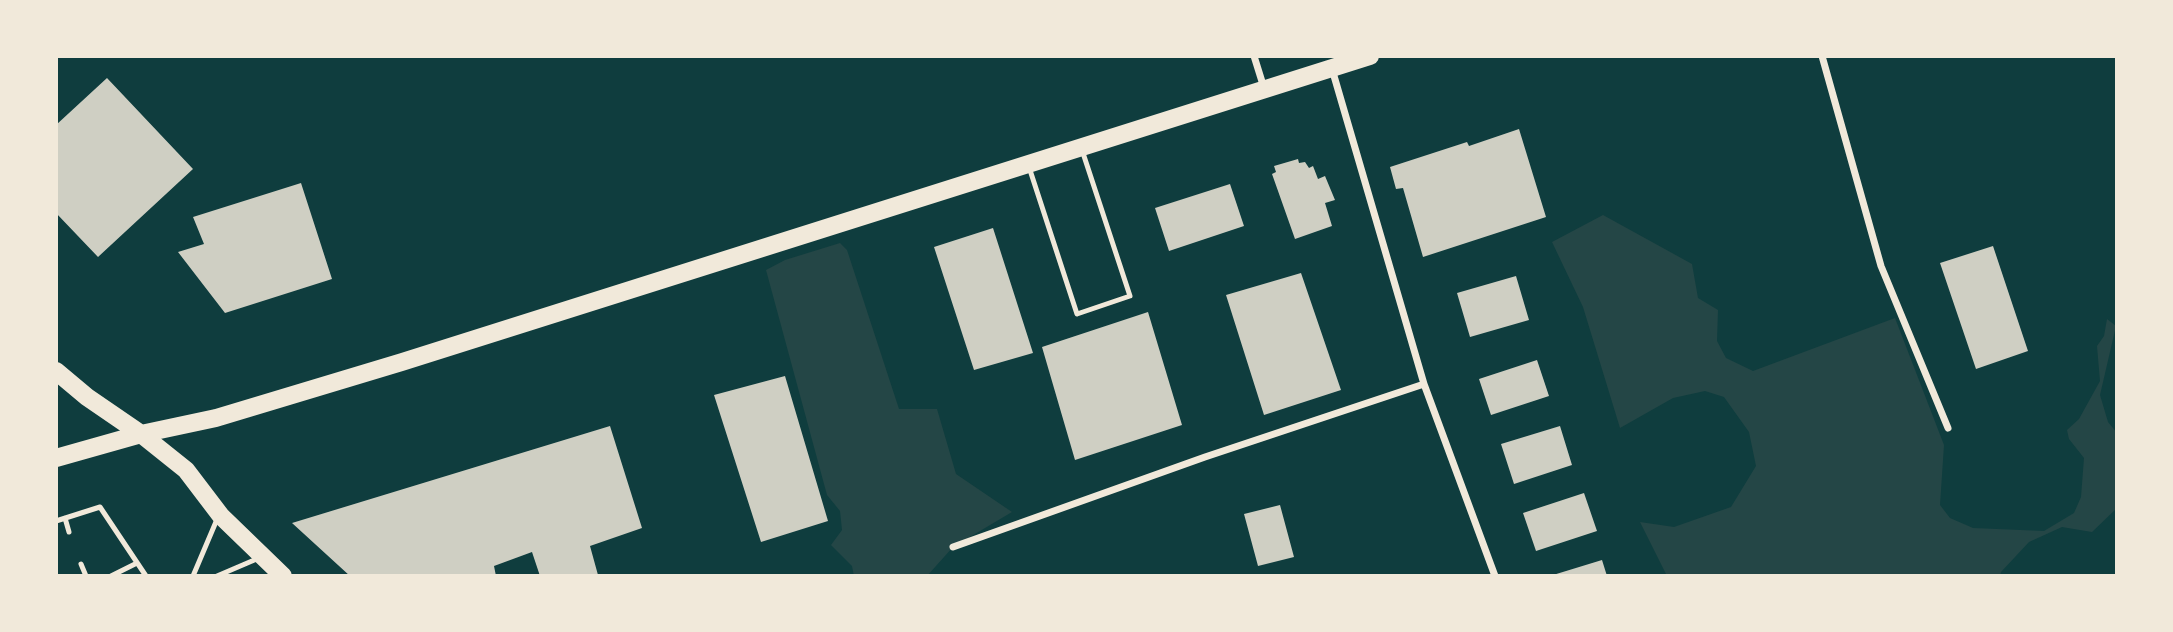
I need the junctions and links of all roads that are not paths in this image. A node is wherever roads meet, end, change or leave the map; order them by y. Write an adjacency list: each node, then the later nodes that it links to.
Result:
1 (1254, 56): 5 (street)
2 (1370, 56): 4 (main road)
3 (1822, 56): 10 (street)
4 (1331, 69): 5 (main road); 9 (street)
5 (1265, 89): 6 (main road)
6 (1081, 147): 7 (main road); 7 (lane)
7 (1028, 164): 11 (main road)
8 (56, 370): 11 (main road)
9 (1424, 384): 17 (street); 27 (street)
10 (1948, 428)
11 (141, 434): 12 (main road); 13 (main road)
12 (56, 458)
13 (219, 514): 18 (main road); 24 (lane)
14 (65, 519): 15 (lane); 16 (lane); 19 (lane)
15 (56, 521)
16 (69, 532)
17 (953, 547)
18 (262, 556): 25 (lane); 26 (main road)
19 (137, 563): 22 (lane); 23 (lane)
20 (81, 564): 21 (lane)
21 (86, 576)
22 (111, 576)
23 (146, 576)
24 (193, 576)
25 (217, 576)
26 (284, 576)
27 (1495, 576)

